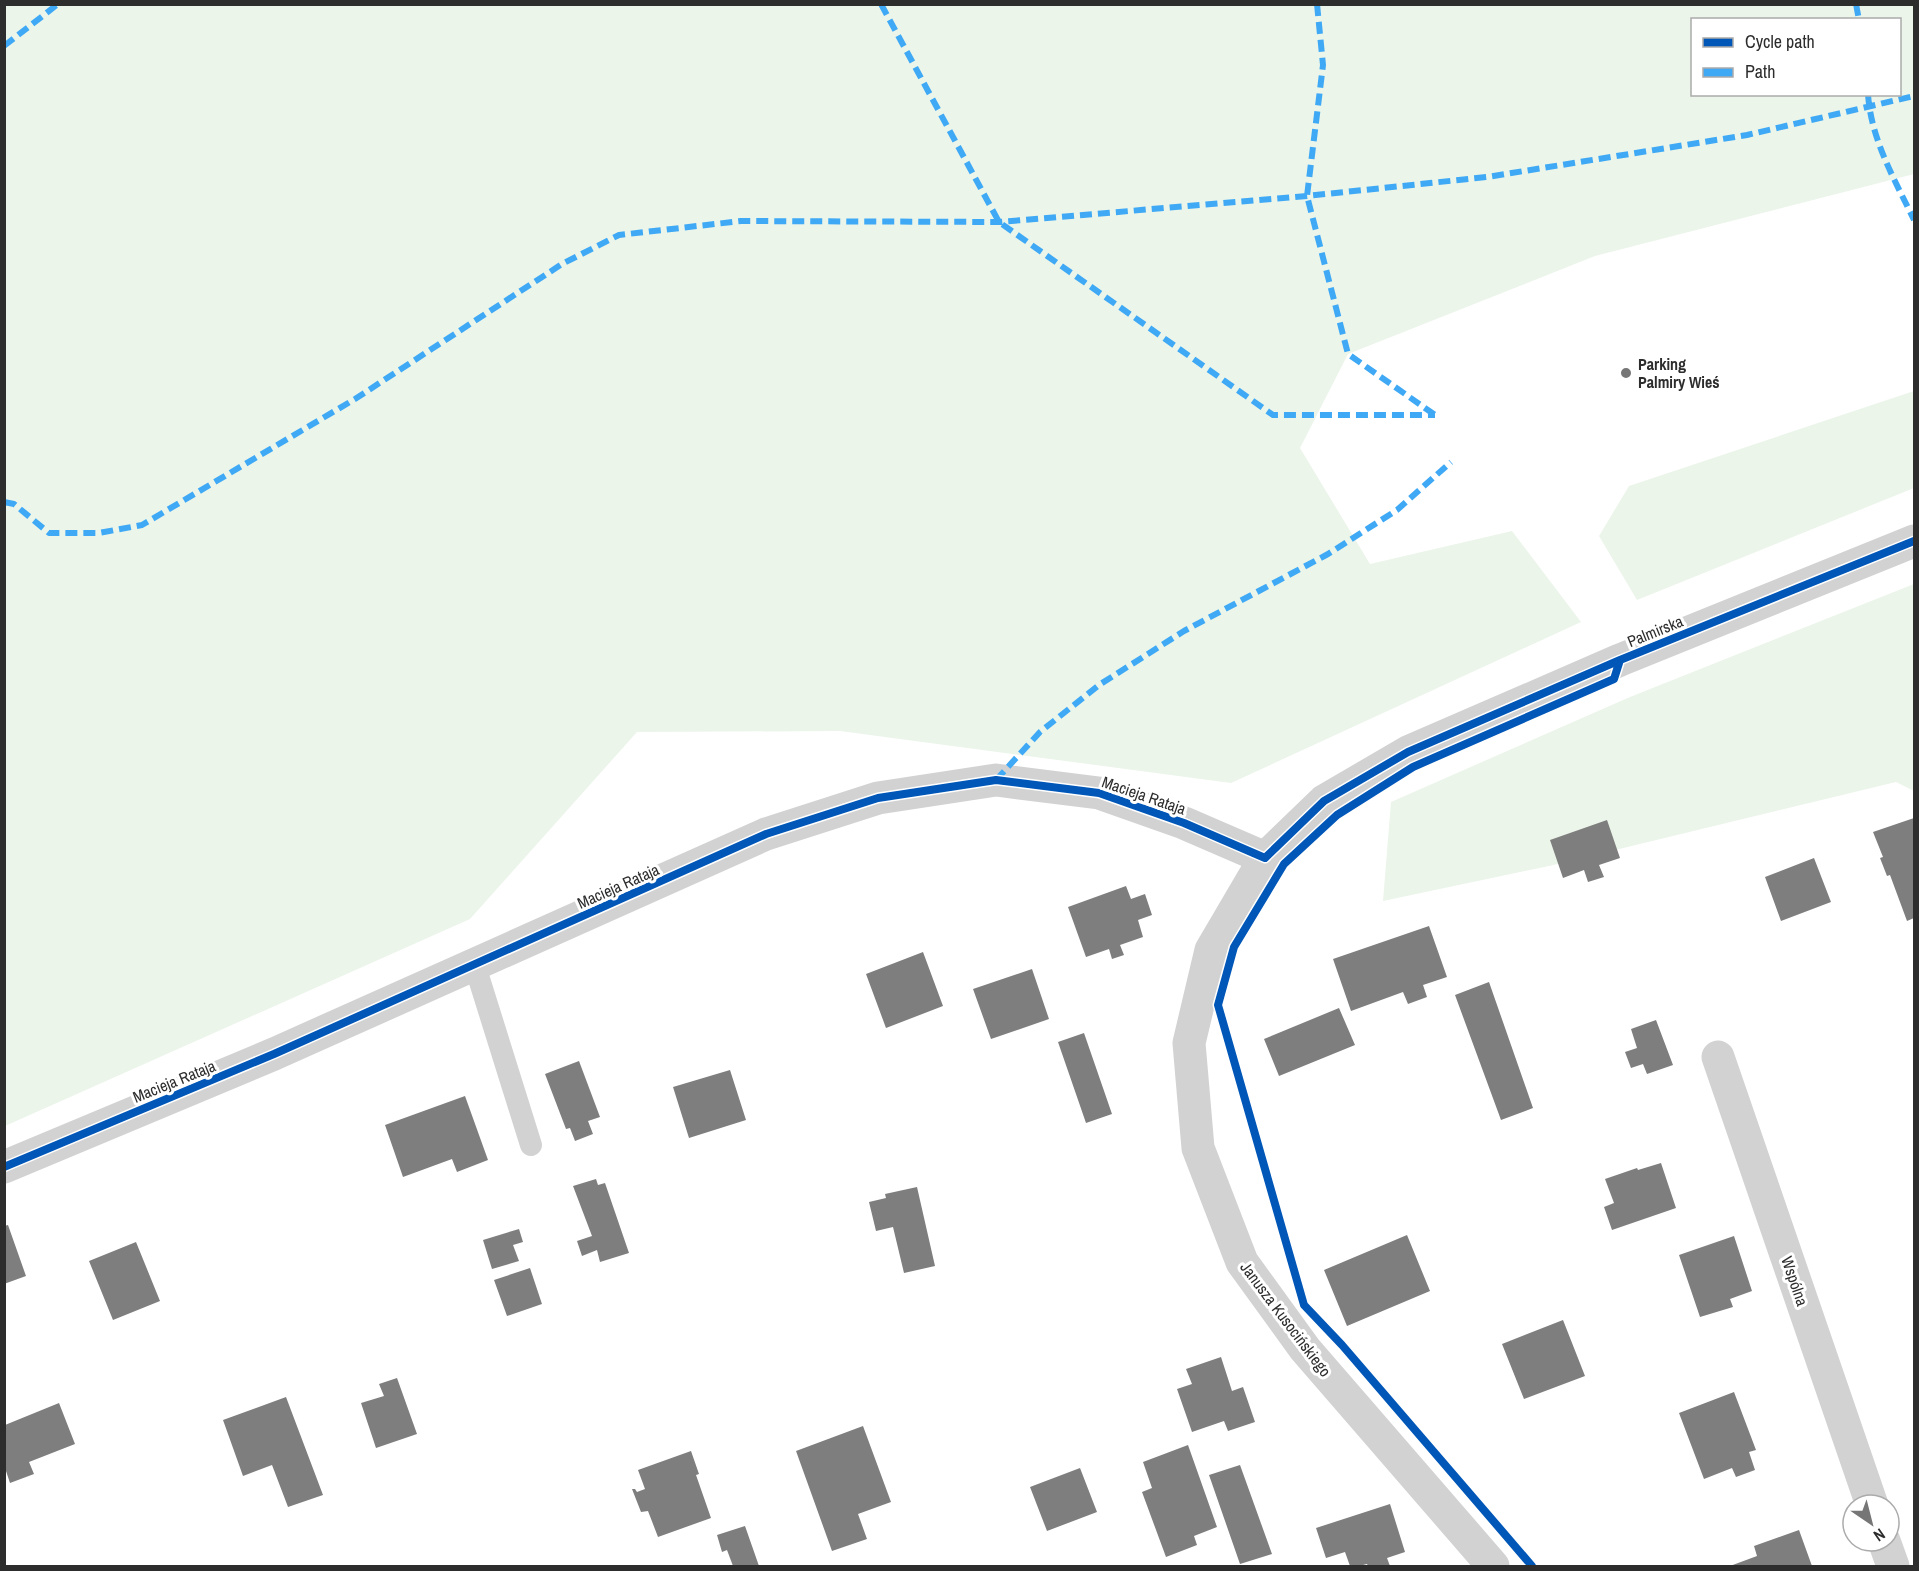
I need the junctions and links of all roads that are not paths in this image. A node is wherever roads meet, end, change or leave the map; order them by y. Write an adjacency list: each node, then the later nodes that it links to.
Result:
1 (1914, 541): 2 (street, Palmirska)
2 (1408, 752): 3 (street, Janusza Kusocińskiego)
3 (1265, 858): 4 (street, Macieja Rataja); 9 (street, Janusza Kusocińskiego)
4 (475, 966): 6 (lane); 7 (street, Macieja Rataja)
5 (1718, 1057): 8 (street, Wspólna)
6 (531, 1145)
7 (4, 1167)
8 (1868, 1493)
9 (1493, 1566)

